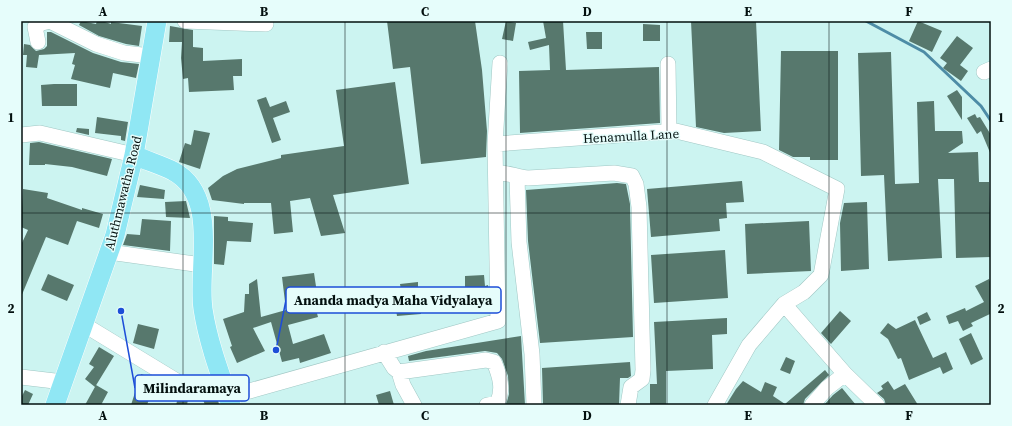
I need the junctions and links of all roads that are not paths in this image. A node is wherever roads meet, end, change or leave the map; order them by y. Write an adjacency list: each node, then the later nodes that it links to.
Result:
1 (50, 21): 5 (street); 6 (street)
2 (157, 21): 6 (main road, Aluthmawatha Road)
3 (185, 21): 4 (street)
4 (266, 24)
5 (38, 42)
6 (151, 56): 12 (main road, Aluthmawatha Road)
7 (500, 63): 11 (street)
8 (668, 64): 9 (street)
9 (669, 132): 11 (street, Henamulla Lane); 17 (street, Henamulla Lane)
10 (21, 135): 12 (street)
11 (495, 144): 13 (street)
12 (134, 155): 15 (main road, Aluthmawatha Road); 16 (main road)
13 (496, 173): 14 (street); 19 (street)
14 (517, 177): 29 (street); 30 (street)
15 (109, 252): 16 (street); 18 (main road, Aluthmawatha Road)
16 (202, 265): 25 (main road)
17 (784, 304): 21 (street); 31 (street)
18 (83, 324): 23 (street); 24 (main road, Aluthmawatha Road)
19 (384, 352): 20 (street); 25 (street)
20 (399, 372): 27 (street); 28 (street)
21 (846, 374): 32 (street); 33 (street)
22 (21, 377): 24 (street)
23 (175, 380)
24 (63, 382): 26 (main road, Aluthmawatha Road)
25 (230, 401)
26 (57, 404)
27 (414, 405)
28 (487, 405)
29 (534, 405)
30 (628, 405)
31 (715, 405)
32 (812, 405)
33 (877, 405)

